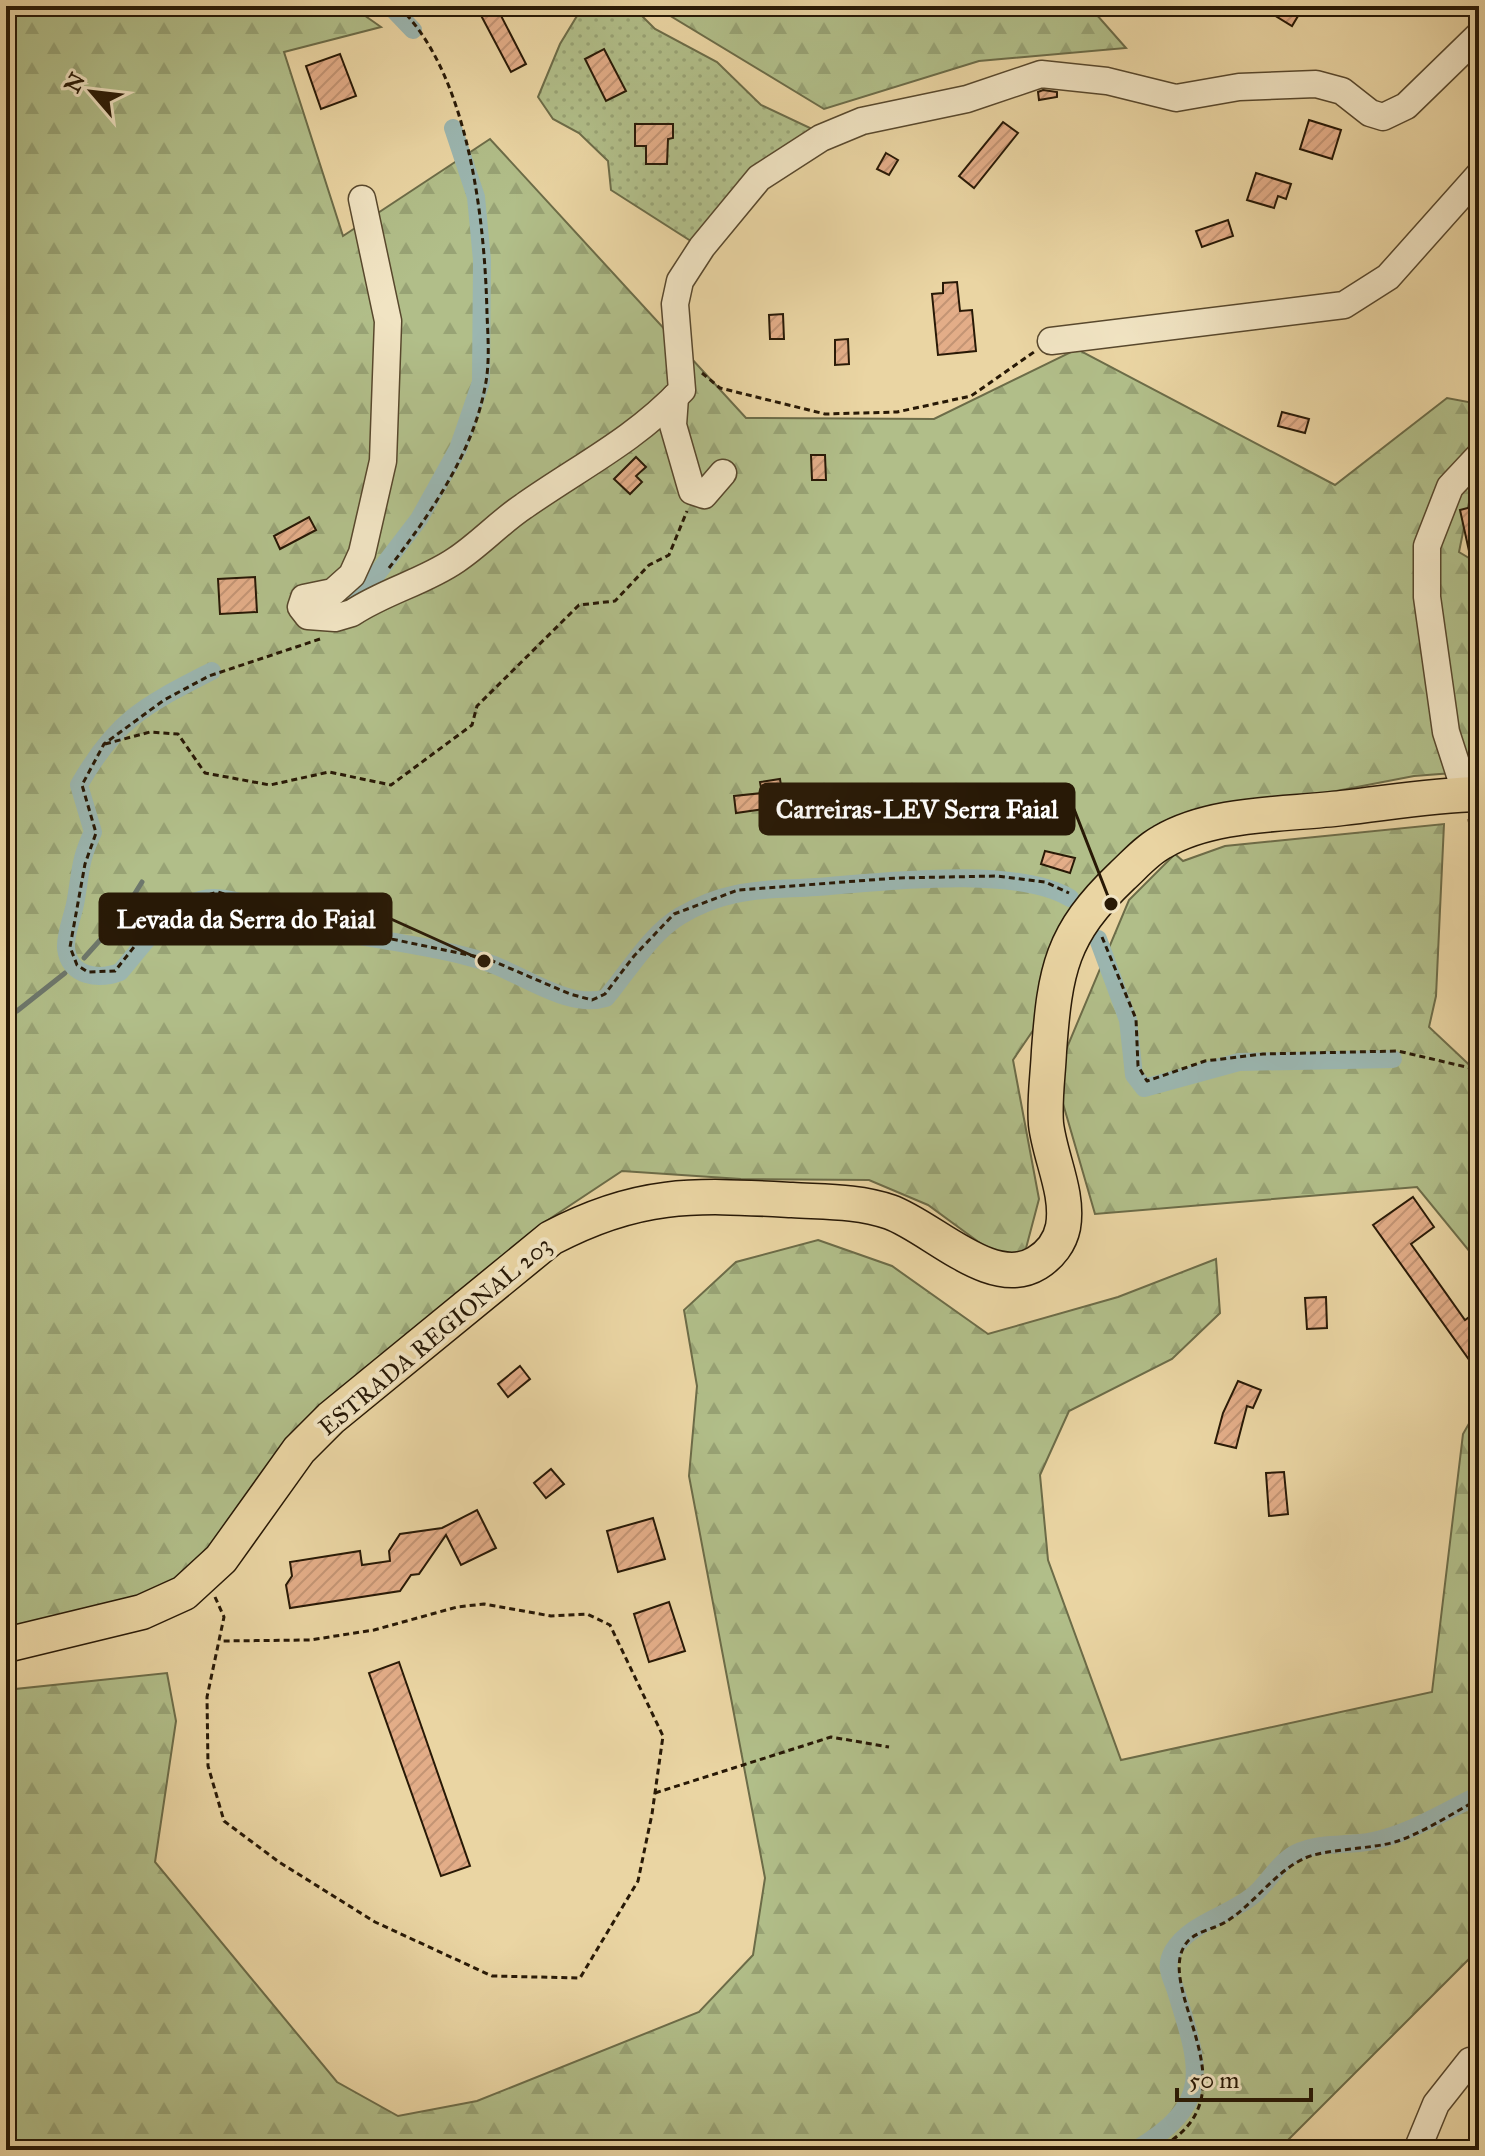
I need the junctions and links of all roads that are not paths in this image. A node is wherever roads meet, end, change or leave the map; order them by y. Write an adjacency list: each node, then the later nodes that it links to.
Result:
1 (1479, 35): 5 (street)
2 (1479, 175): 4 (street)
3 (362, 199): 5 (street)
4 (1051, 341)
5 (675, 397): 7 (street)
6 (1479, 456): 8 (street)
7 (723, 473)
8 (1472, 794): 9 (main road, ESTRADA REGIONAL 203)
9 (6, 1645)
10 (1479, 2061): 11 (street)
11 (1417, 2150)

